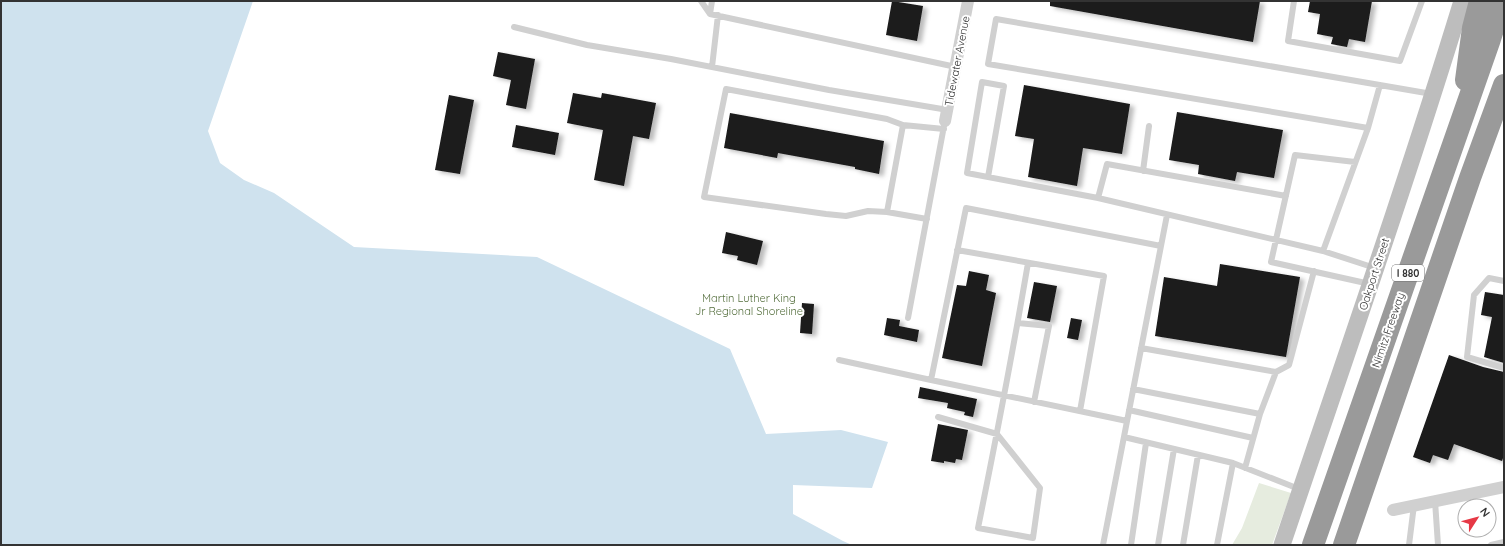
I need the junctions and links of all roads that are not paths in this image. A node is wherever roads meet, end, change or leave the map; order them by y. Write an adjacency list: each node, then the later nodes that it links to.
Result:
1 (701, 1): 9 (lane)
2 (712, 1): 9 (lane)
3 (968, 1): 13 (street, Tidewater Avenue)
4 (1294, 1): 5 (lane)
5 (1422, 1)
6 (1462, 1): 16 (main road, Oakport Street)
7 (1480, 1): 19 (highway)
8 (1502, 1): 19 (highway, Nimitz Freeway / I 880)
9 (710, 14): 10 (lane)
10 (718, 15): 12 (lane); 13 (lane)
11 (514, 27): 12 (lane)
12 (712, 67): 17 (lane)
13 (956, 67): 17 (street, Tidewater Avenue)
14 (1380, 85): 16 (lane); 21 (lane); 21 (lane)
15 (1504, 85): 26 (highway, I 880)
16 (1433, 94): 38 (main road, Oakport Street)
17 (946, 120): 18 (lane); 31 (lane)
18 (903, 125): 29 (lane); 29 (lane)
19 (1459, 125): 75 (highway, Nimitz Freeway / I 880)
20 (1149, 126): 24 (lane)
21 (1368, 128): 23 (lane)
22 (1504, 128): 26 (highway)
23 (1355, 162): 27 (lane); 35 (lane)
24 (1143, 171): 27 (lane); 28 (lane)
25 (988, 177): 25 (lane); 28 (lane)
26 (1470, 178): 76 (highway, I 880)
27 (1286, 196): 32 (lane)
28 (1098, 198): 30 (lane)
29 (887, 212): 31 (lane)
30 (1167, 215): 32 (lane); 33 (lane)
31 (927, 219): 40 (lane)
32 (1276, 240): 35 (lane); 37 (lane)
33 (1161, 246): 34 (lane); 42 (lane)
34 (957, 250): 36 (lane); 46 (lane)
35 (1323, 252): 38 (lane)
36 (1028, 263): 41 (lane); 51 (lane)
37 (1314, 271): 38 (lane); 45 (lane)
38 (1374, 276): 64 (main road, Oakport Street)
39 (1504, 280): 44 (lane)
40 (908, 318)
41 (1018, 323): 48 (lane); 49 (lane)
42 (1141, 348): 45 (lane); 47 (lane)
43 (839, 360): 46 (lane)
44 (1504, 368)
45 (1276, 372): 52 (lane)
46 (931, 380): 48 (lane)
47 (1133, 389): 50 (lane); 52 (lane)
48 (1005, 396): 49 (lane); 55 (lane)
49 (1034, 402): 51 (lane)
50 (1129, 410): 54 (lane); 57 (lane)
51 (1080, 411): 54 (lane)
52 (1260, 414): 57 (lane)
53 (938, 417): 55 (lane)
54 (1127, 421): 56 (lane)
55 (997, 434): 55 (lane)
56 (1124, 437): 58 (lane); 69 (lane)
57 (1253, 438): 62 (lane)
58 (1146, 443): 59 (lane); 70 (lane)
59 (1174, 449): 60 (lane); 71 (lane)
60 (1198, 455): 61 (lane); 72 (lane)
61 (1233, 463): 62 (lane); 73 (lane)
62 (1245, 468): 64 (lane)
63 (1504, 487): 65 (street)
64 (1301, 490): 74 (main road, Oakport Street)
65 (1435, 501): 66 (street); 78 (lane)
66 (1414, 505): 67 (street); 77 (lane)
67 (1393, 510)
68 (1504, 542): 79 (lane)
69 (1103, 545)
70 (1131, 545)
71 (1158, 545)
72 (1183, 545)
73 (1217, 545)
74 (1282, 545)
75 (1314, 545)
76 (1344, 545)
77 (1409, 545)
78 (1438, 545)
79 (1491, 545)

